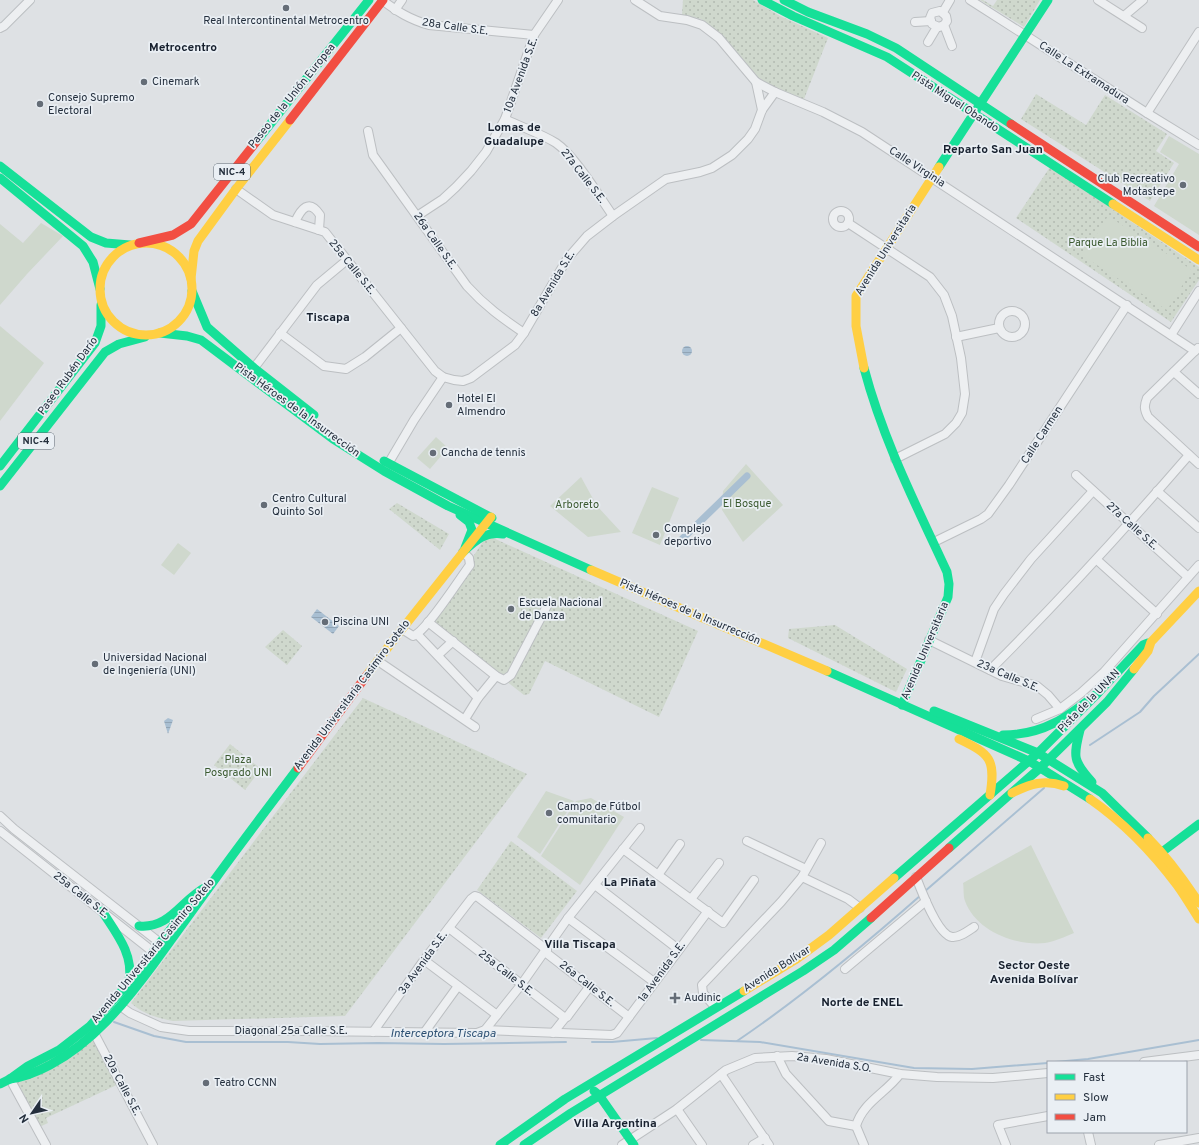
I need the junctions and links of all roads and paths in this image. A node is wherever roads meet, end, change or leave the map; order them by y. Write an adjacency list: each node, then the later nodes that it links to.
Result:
1 (30, 0): 20 (street)
2 (370, 0): 46 (main road, Paseo de la Unión Europea / NIC-4)
3 (377, 0): 27 (main road)
4 (382, 0): 15 (street, 28a Calle S.E.); 27 (main road, Paseo de la Unión Europea / NIC-4)
5 (402, 0): 15 (street)
6 (558, 0): 23 (street, 10a Avenida S.E.)
7 (635, 0): 28 (street, Calle Virginia)
8 (762, 0): 33 (main road, Pista Miguel Obando)
9 (784, 0): 30 (main road, Pista Miguel Obando)
10 (950, 0): 16 (street)
11 (970, 0): 24 (street, Calle La Extramadura)
12 (1048, 0): 24 (main road, Avenida Universitaria)
13 (1098, 0): 17 (street)
14 (1143, 0): 17 (street)
15 (395, 10): 23 (street, 28a Calle S.E.)
16 (943, 12): 19 (street); 19 (street)
17 (1124, 16): 21 (street)
18 (915, 22): 19 (street)
19 (937, 24): 25 (street); 26 (street)
20 (0, 28)
21 (1142, 28)
22 (1199, 32): 32 (street)
23 (534, 35): 34 (street, 10a Avenida S.E.)
24 (1025, 35): 30 (main road, Avenida Universitaria); 32 (street, Calle La Extramadura)
25 (928, 42)
26 (952, 46)
27 (337, 59): 40 (main road, Paseo de la Unión Europea / NIC-4)
28 (756, 82): 29 (street, Calle Virginia); 31 (street)
29 (775, 92): 31 (street, 8a Avenida S.E.); 38 (street, Calle Virginia)
30 (981, 104): 33 (main road, Avenida Universitaria); 47 (main road, Pista Miguel Obando)
31 (762, 110): 42 (street, 8a Avenida S.E.)
32 (1147, 113): 36 (street, Calle La Extramadura)
33 (973, 114): 38 (main road, Avenida Universitaria); 50 (main road, Pista Miguel Obando)
34 (505, 119): 41 (street, 10a Avenida S.E.); 42 (street, 27a Calle S.E.)
35 (368, 131): 41 (street, 26a Calle S.E.)
36 (1199, 145)
37 (0, 166): 46 (main road)
38 (932, 177): 48 (main road, Avenida Universitaria); 55 (street, Calle Virginia)
39 (0, 178): 54 (main road)
40 (236, 189): 43 (street, 25a Calle S.E.); 51 (main road, Paseo de la Unión Europea / NIC-4)
41 (417, 216): 59 (street, 26a Calle S.E.)
42 (613, 216): 59 (street, 8a Avenida S.E.)
43 (295, 222): 45 (street, 25a Calle S.E.); 45 (street)
44 (848, 223): 48 (street)
45 (318, 230): 49 (street, 25a Calle S.E.)
46 (135, 244): 51 (main road, NIC-4); 54 (main road, NIC-4)
47 (1199, 247)
48 (886, 248): 62 (street); 69 (main road, Avenida Universitaria)
49 (347, 260): 56 (street, 25a Calle S.E.); 58 (street)
50 (1199, 260)
51 (191, 279): 52 (main road, NIC-4)
52 (192, 291): 60 (main road, NIC-4); 64 (main road, Pista Héroes de la Insurrección)
53 (1199, 291): 61 (street)
54 (100, 293): 60 (main road); 72 (main road, Paseo Rubén Darío / NIC-4)
55 (1127, 305): 61 (street, Calle Virginia); 82 (street, Calle Carmen)
56 (401, 328): 58 (street); 66 (street, 25a Calle S.E.)
57 (999, 328): 62 (street)
58 (280, 333): 64 (street)
59 (524, 333): 66 (street, 8a Avenida S.E.)
60 (157, 334): 74 (main road, Paseo Rubén Darío / NIC-4); 77 (main road, Pista Héroes de la Insurrección)
61 (1172, 335): 63 (street, Calle Virginia)
62 (956, 337): 69 (street)
63 (1197, 349): 65 (street)
64 (254, 368): 70 (main road, Pista Héroes de la Insurrección)
65 (1174, 372): 67 (street); 68 (street)
66 (443, 378): 70 (street)
67 (1199, 394)
68 (1189, 455): 71 (street); 76 (street)
69 (895, 459): 82 (main road, Avenida Universitaria)
70 (388, 464): 78 (main road, Pista Héroes de la Insurrección)
71 (1199, 464)
72 (0, 466)
73 (1076, 475): 75 (street, 27a Calle S.E.)
74 (0, 486)
75 (1093, 491): 79 (street, 27a Calle S.E.); 100 (street)
76 (1158, 491): 79 (street); 80 (street)
77 (448, 506): 78 (main road, Pista Héroes de la Insurrección); 83 (main road)
78 (489, 520): 81 (main road, Pista Héroes de la Insurrección); 83 (main road, Avenida Universitaria Casimiro Sotelo); 105 (main road, Pista Héroes de la Insurrección)
79 (1129, 524): 84 (street); 86 (street, 27a Calle S.E.)
80 (1199, 528)
81 (518, 538): 83 (main road); 105 (main road, Pista Héroes de la Insurrección)
82 (934, 542): 95 (main road, Avenida Universitaria)
83 (463, 552): 92 (street); 93 (main road, Avenida Universitaria Casimiro Sotelo)
84 (1097, 560): 90 (street); 101 (street)
85 (1199, 565): 86 (street)
86 (1188, 577): 88 (street)
87 (1199, 590): 91 (main road, Pista de la UNAN)
88 (1166, 603): 90 (street); 91 (street)
89 (547, 606): 102 (street)
90 (1157, 614): 106 (street)
91 (1176, 614): 97 (main road, Pista de la UNAN)
92 (428, 622): 94 (street); 96 (street)
93 (402, 629): 94 (street); 99 (main road, Avenida Universitaria Casimiro Sotelo)
94 (417, 634): 98 (street)
95 (929, 640): 100 (street, 23a Calle S.E.); 105 (main road, Avenida Universitaria)
96 (453, 641): 98 (street); 102 (street)
97 (1151, 642): 103 (main road, Pista de la UNAN); 111 (main road, Pista de la UNAN)
98 (438, 655): 104 (street)
99 (378, 661): 108 (street); 136 (main road, Avenida Universitaria Casimiro Sotelo)
100 (974, 662): 101 (street, 23a Calle S.E.)
101 (990, 670): 106 (street, 23a Calle S.E.)
102 (496, 676): 104 (street)
103 (1098, 693): 112 (main road); 113 (main road, Pista de la UNAN)
104 (478, 698): 108 (street)
105 (903, 702): 107 (main road, Pista Héroes de la Insurrección); 112 (main road, Pista Héroes de la Insurrección)
106 (1060, 709): 109 (street)
107 (923, 715): 115 (main road, Pista Héroes de la Insurrección); 118 (main road)
108 (464, 719): 110 (street)
109 (1036, 719)
110 (475, 726)
111 (1080, 730): 114 (main road, Pista de la UNAN); 119 (main road)
112 (993, 735): 113 (main road, Pista Héroes de la Insurrección)
113 (1038, 753): 114 (main road, Pista Héroes de la Insurrección); 115 (main road, Pista de la UNAN)
114 (1049, 760): 116 (main road, Pista de la UNAN); 119 (main road, Pista Héroes de la Insurrección)
115 (1029, 761): 116 (main road, Pista Héroes de la Insurrección); 118 (main road, Avenida Bolívar)
116 (1040, 768): 117 (main road, Avenida Bolívar); 120 (main road, Pista Héroes de la Insurrección)
117 (1012, 793): 120 (main road); 138 (main road, Avenida Bolívar)
118 (990, 794): 127 (main road, Avenida Bolívar)
119 (1102, 794): 130 (main road, Pista Héroes de la Insurrección)
120 (1084, 795): 151 (main road, Pista Héroes de la Insurrección)
121 (0, 816): 132 (street, 25a Calle S.E.)
122 (1199, 824): 130 (main road)
123 (640, 828): 129 (street)
124 (0, 831): 134 (street, 25a Calle S.E.)
125 (747, 841): 133 (street)
126 (821, 843): 133 (street)
127 (933, 843): 138 (main road); 142 (main road, Avenida Bolívar)
128 (680, 844): 135 (street)
129 (623, 849): 135 (street); 140 (street)
130 (1162, 852): 146 (main road, Pista Héroes de la Insurrección)
131 (719, 863): 144 (street)
132 (61, 866): 134 (street); 152 (street, 25a Calle S.E.)
133 (806, 869): 137 (street)
134 (55, 874): 148 (street, 25a Calle S.E.)
135 (658, 875): 144 (street)
136 (217, 876): 141 (main road, Avenida Universitaria Casimiro Sotelo); 158 (main road, Avenida Universitaria Casimiro Sotelo)
137 (802, 877): 147 (street); 167 (street)
138 (916, 877): 142 (main road); 145 (street); 187 (main road, Avenida Bolívar)
139 (754, 880): 149 (street)
140 (595, 885): 150 (street); 156 (street)
141 (206, 887): 152 (main road); 155 (main road, Avenida Universitaria Casimiro Sotelo)
142 (876, 894): 147 (main road, Avenida Bolívar)
143 (475, 896): 154 (street, 3a Avenida S.E.); 157 (street, 26a Calle S.E.)
144 (691, 899): 149 (street)
145 (926, 900): 153 (street); 160 (street)
146 (1199, 903)
147 (860, 908): 167 (main road, Avenida Bolívar)
148 (102, 911): 158 (street, 25a Calle S.E.); 162 (main road)
149 (708, 911): 156 (street, 1a Avenida S.E.)
150 (568, 918): 157 (street); 161 (street)
151 (1199, 919)
152 (139, 926): 155 (street, 25a Calle S.E.)
153 (974, 927)
154 (449, 928): 159 (street, 3a Avenida S.E.); 163 (street, 25a Calle S.E.)
155 (159, 942): 158 (main road, Avenida Universitaria Casimiro Sotelo)
156 (678, 949): 161 (street, 1a Avenida S.E.)
157 (546, 951): 163 (street); 165 (street, 26a Calle S.E.)
158 (157, 952): 162 (main road, Avenida Universitaria Casimiro Sotelo); 166 (main road, Avenida Universitaria Casimiro Sotelo)
159 (424, 960): 164 (street); 172 (street, 3a Avenida S.E.)
160 (845, 969)
161 (654, 982): 169 (street, 1a Avenida S.E.)
162 (128, 984): 166 (main road, Avenida Universitaria Casimiro Sotelo)
163 (521, 985): 168 (street); 170 (street, 25a Calle S.E.)
164 (458, 986): 168 (street); 173 (street)
165 (590, 986): 169 (street, 26a Calle S.E.); 170 (street)
166 (117, 1003): 171 (main road, Avenida Universitaria Casimiro Sotelo); 172 (street, Diagonal 25a Calle S.E.)
167 (715, 1007): 180 (main road, Avenida Bolívar)
168 (497, 1015): 174 (street)
169 (629, 1017): 176 (street, 1a Avenida S.E.)
170 (565, 1018): 175 (street)
171 (93, 1030): 184 (main road, Avenida Universitaria Casimiro Sotelo); 196 (street, 20a Calle S.E.)
172 (373, 1032): 173 (street, Diagonal 25a Calle S.E.)
173 (424, 1032): 174 (street, Diagonal 25a Calle S.E.)
174 (481, 1032): 175 (street, Diagonal 25a Calle S.E.)
175 (553, 1032): 176 (street, Diagonal 25a Calle S.E.)
176 (617, 1033)
177 (1199, 1055): 179 (street)
178 (777, 1056): 182 (street, 2a Avenida S.O.); 183 (street, 2a Avenida S.O.); 190 (street)
179 (1152, 1061)
180 (613, 1070): 186 (main road, Avenida Bolívar); 187 (main road)
181 (1047, 1073): 183 (street, 2a Avenida S.O.)
182 (721, 1074): 188 (street, 2a Avenida S.O.); 193 (street)
183 (900, 1074): 190 (street)
184 (10, 1079): 185 (main road, Avenida Universitaria Casimiro Sotelo); 195 (street)
185 (0, 1084)
186 (575, 1093): 187 (main road); 197 (main road, Avenida Bolívar)
187 (599, 1095): 194 (main road); 198 (main road, Avenida Bolívar)
188 (677, 1109): 194 (street, 2a Avenida S.O.); 199 (street)
189 (1047, 1116): 202 (street)
190 (856, 1126): 201 (street)
191 (1088, 1133): 203 (street)
192 (1199, 1138): 204 (street)
193 (767, 1142): 200 (street)
194 (629, 1143)
195 (46, 1145)
196 (153, 1145)
197 (500, 1145)
198 (524, 1145)
199 (702, 1145)
200 (753, 1145)
201 (864, 1145)
202 (1006, 1145)
203 (1091, 1145)
204 (1159, 1145)

